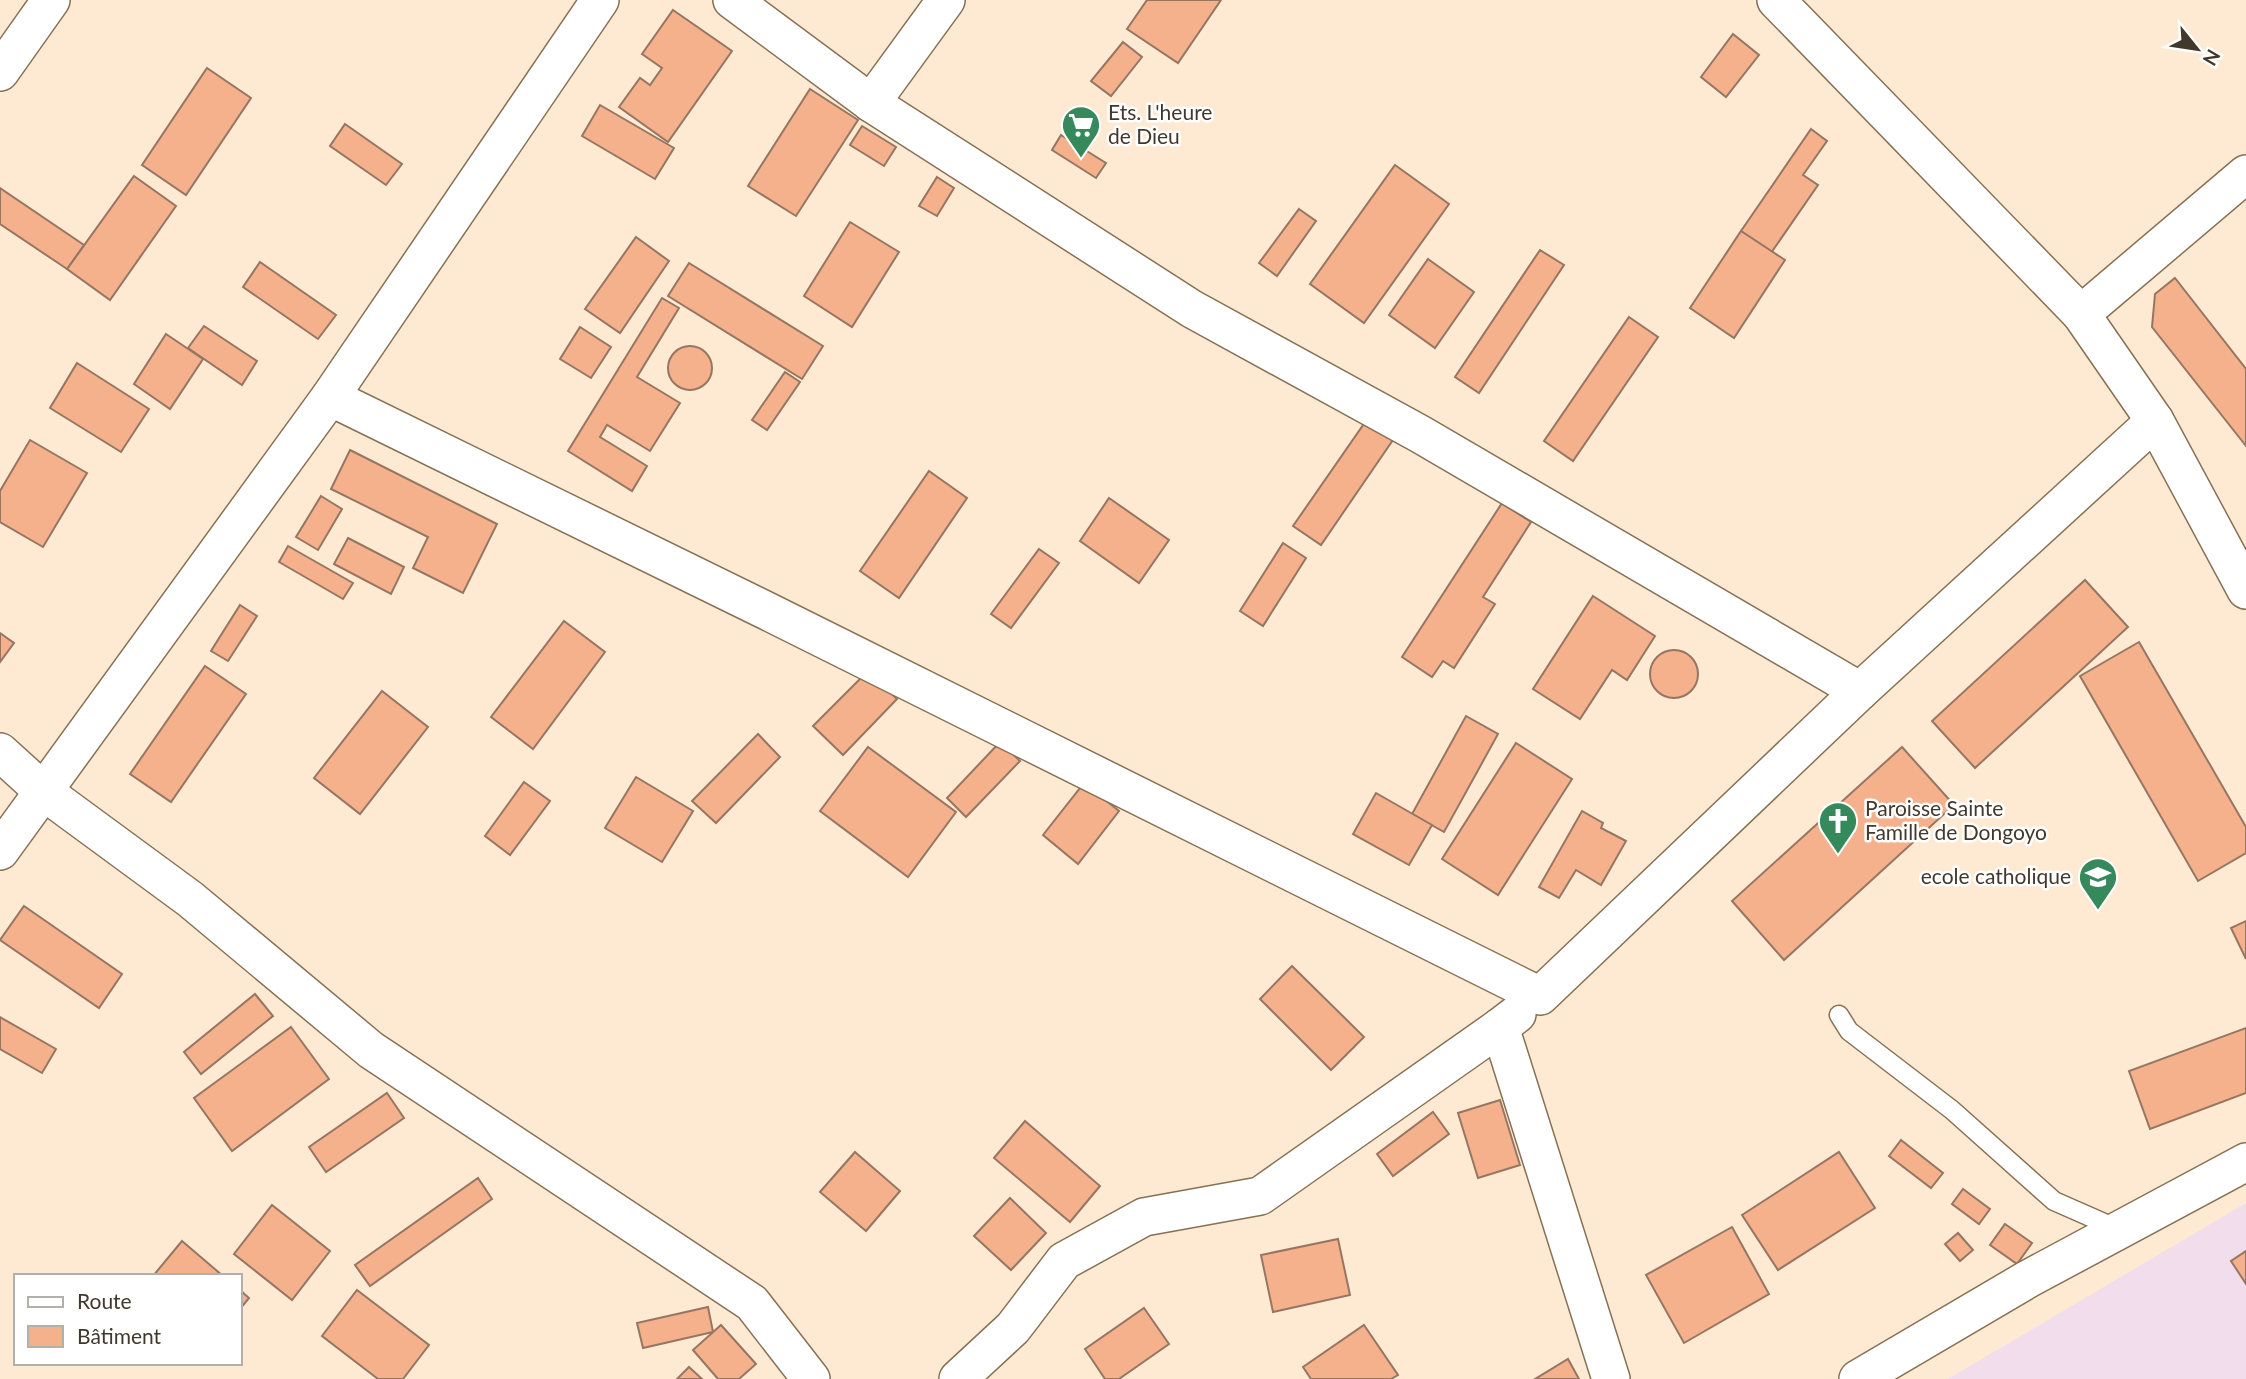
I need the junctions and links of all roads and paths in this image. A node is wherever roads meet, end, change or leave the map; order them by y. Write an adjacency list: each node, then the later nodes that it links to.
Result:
1 (51, 0): 6 (street)
2 (600, 0): 10 (street)
3 (732, 0): 7 (street)
4 (946, 0): 7 (street)
5 (1776, 0): 9 (street)
6 (0, 72)
7 (871, 103): 13 (street)
8 (2246, 174): 9 (street)
9 (2081, 314): 11 (street)
10 (330, 397): 15 (street); 17 (street)
11 (2155, 421): 12 (street); 13 (street)
12 (2246, 590)
13 (1860, 691): 17 (street)
14 (0, 752): 15 (street)
15 (43, 791): 16 (street); 22 (street)
16 (0, 851)
17 (1540, 996): 19 (street)
18 (1839, 1015): 21 (lane)
19 (1500, 1027): 23 (street); 24 (street)
20 (2246, 1163): 21 (street)
21 (2120, 1230): 25 (street)
22 (811, 1379)
23 (958, 1379)
24 (1611, 1379)
25 (1858, 1379)

